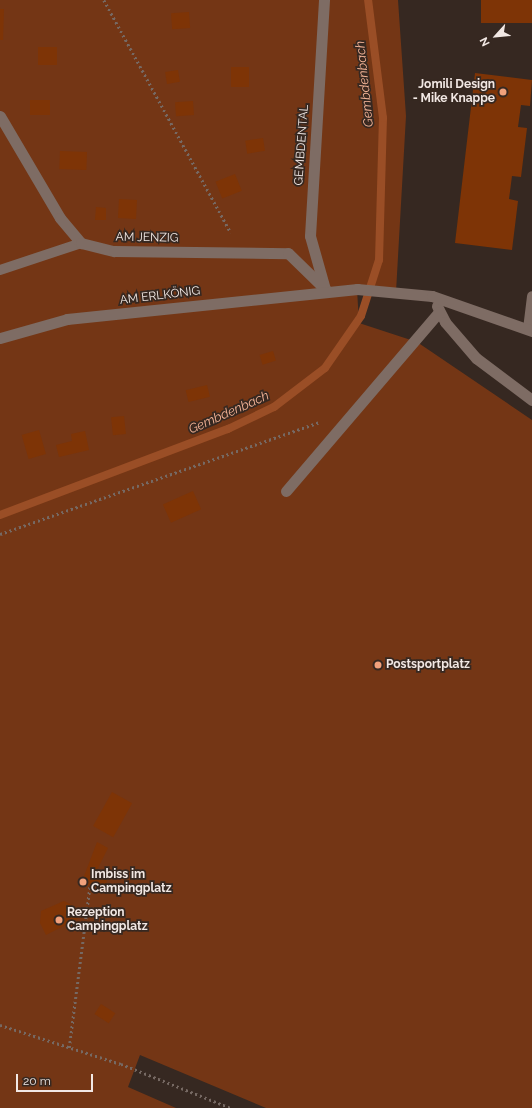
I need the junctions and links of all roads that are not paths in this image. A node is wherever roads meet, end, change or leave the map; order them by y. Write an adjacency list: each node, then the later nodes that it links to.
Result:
1 (324, 0): 5 (street, GEMBDENTAL)
2 (0, 116): 3 (street)
3 (81, 243): 4 (lane); 5 (street, AM JENZIG)
4 (0, 270)
5 (326, 290): 6 (street, AM ERLKÖNIG); 10 (street, AM ERLKÖNIG)
6 (432, 296): 8 (street); 9 (street)
7 (532, 296): 9 (lane)
8 (439, 312): 11 (street); 12 (street)
9 (530, 330)
10 (0, 338)
11 (532, 400)
12 (286, 491)

